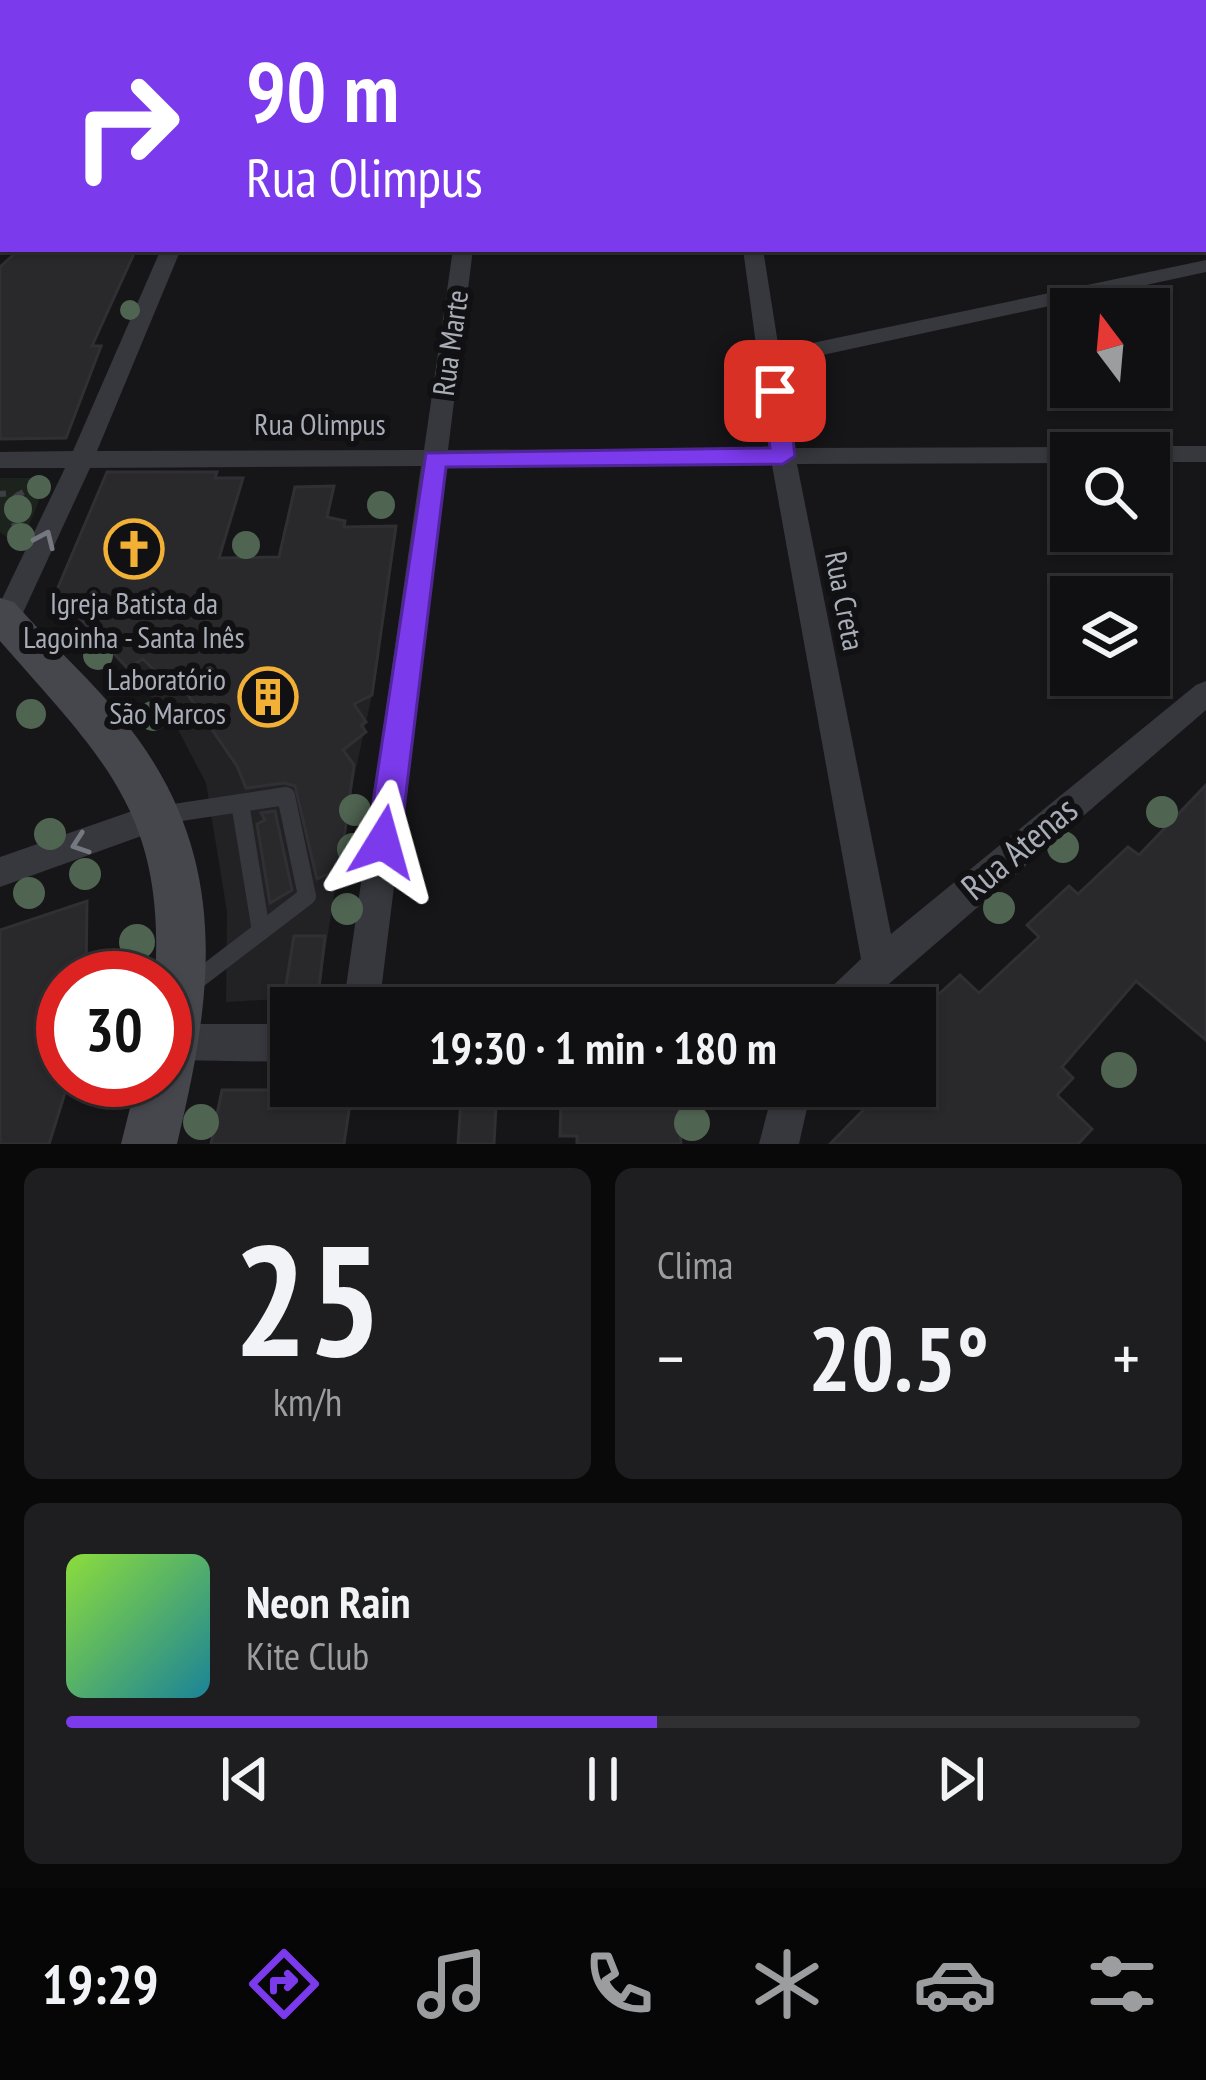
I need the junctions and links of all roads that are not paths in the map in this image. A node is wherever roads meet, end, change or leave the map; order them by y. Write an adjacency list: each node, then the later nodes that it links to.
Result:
1 (170, 252): 10 (street)
2 (463, 252): 11 (street, Rua Marte)
3 (753, 252): 5 (street, Rua Creta)
4 (1206, 266): 5 (street)
5 (771, 359): 9 (street, Rua Creta)
6 (1170, 454): 7 (street)
7 (1206, 454)
8 (1050, 455): 9 (street, Rua Olimpus)
9 (783, 456): 11 (street, Rua Olimpus); 20 (street, Rua Creta)
10 (82, 458): 11 (street, Rua Olimpus); 12 (street, Rua Olimpus); 13 (street, one-way to 10)
11 (435, 459): 22 (street, Rua Marte)
12 (0, 460)
13 (3, 616): 16 (street)
14 (1206, 692): 20 (street, Rua Atenas)
15 (240, 803): 16 (lane); 18 (lane); 18 (lane)
16 (161, 815): 17 (street, one-way to 17); 19 (street)
17 (0, 872)
18 (261, 931): 21 (lane)
19 (182, 951)
20 (880, 965): 23 (street, Rua Atenas)
21 (192, 984)
22 (364, 987)
23 (857, 987)
24 (192, 1042): 25 (street)
25 (270, 1043)
26 (159, 1107): 28 (street)
27 (788, 1107): 29 (street)
28 (149, 1144)
29 (779, 1144)

